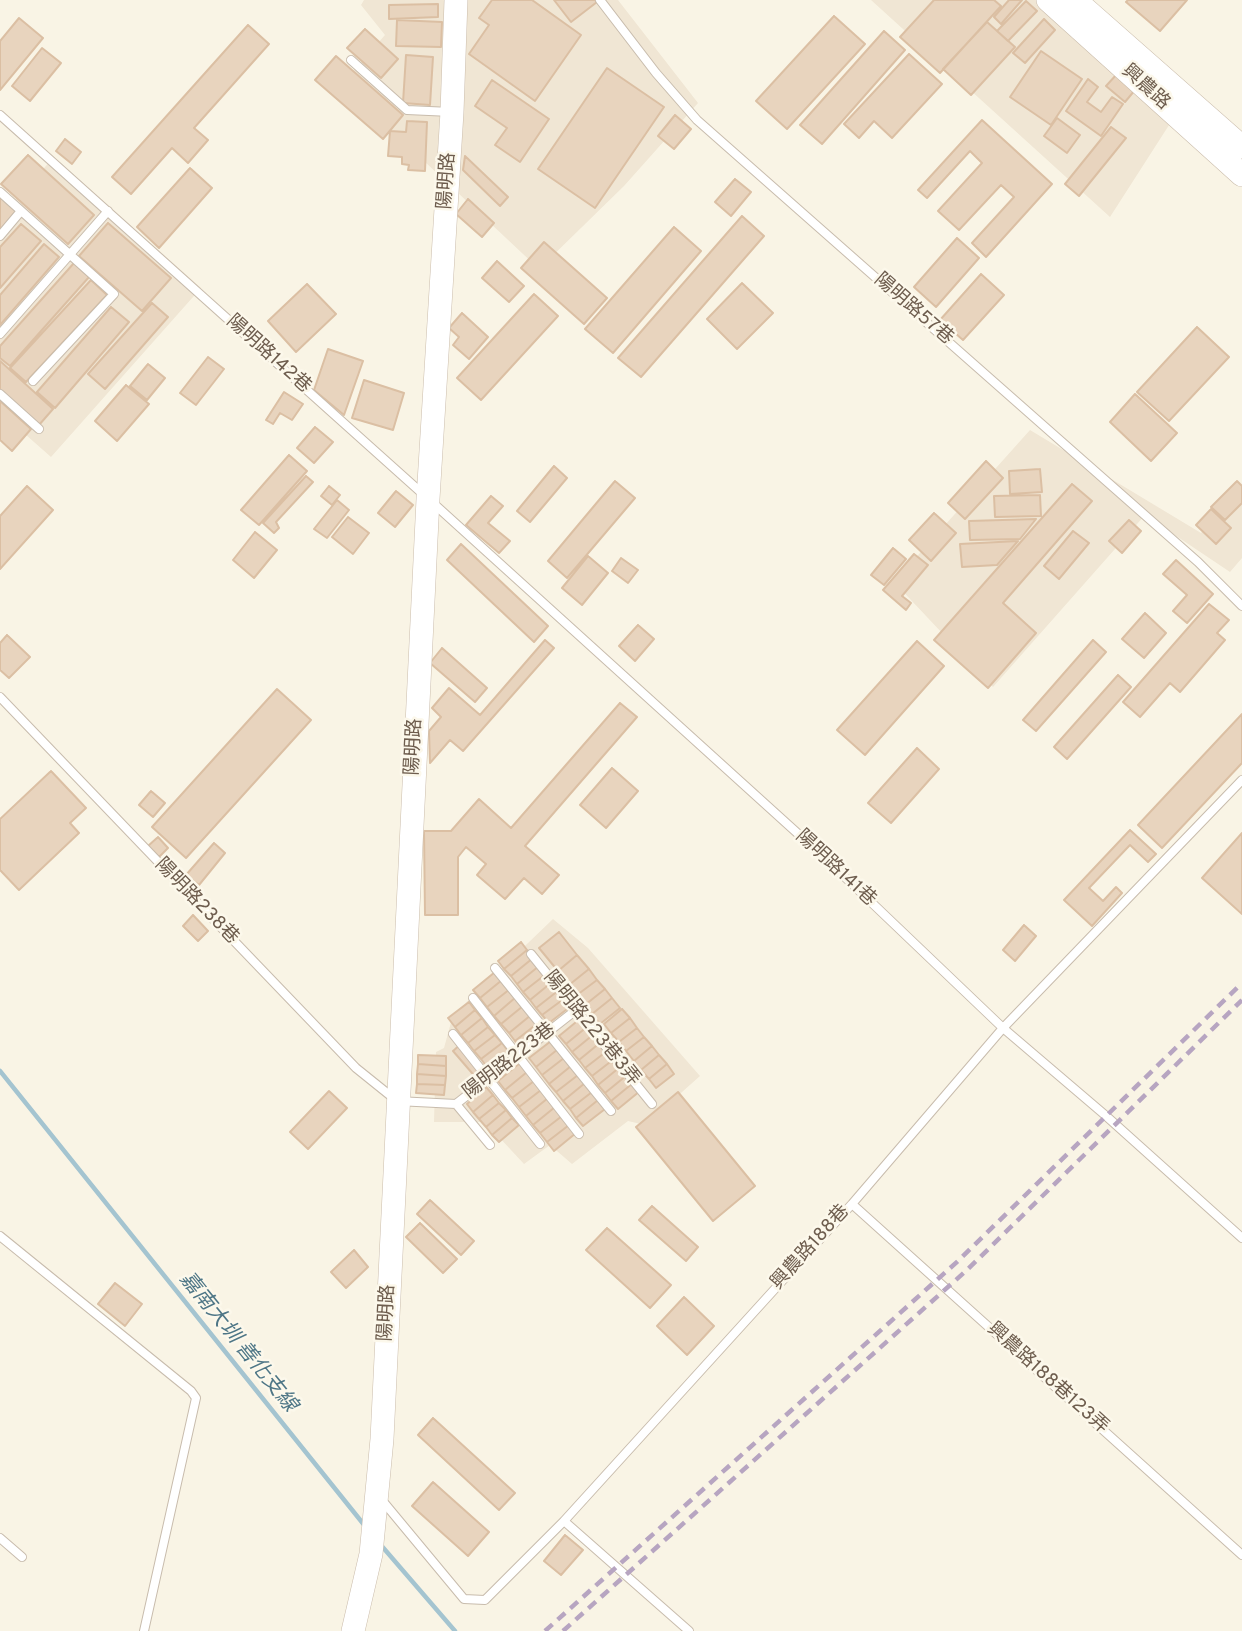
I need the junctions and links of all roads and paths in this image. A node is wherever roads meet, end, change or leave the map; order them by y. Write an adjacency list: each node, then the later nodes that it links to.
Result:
1 (456, 0): 6 (street, 陽明路)
2 (600, 0): 20 (lane, 陽明路57巷)
3 (1048, 0): 9 (street, 興農路)
4 (1075, 0): 8 (street, 興農路)
5 (351, 60): 6 (lane)
6 (452, 112): 19 (street, 陽明路)
7 (0, 116): 12 (lane, 陽明路142巷)
8 (1242, 147)
9 (1242, 176)
10 (0, 192): 11 (lane)
11 (21, 211): 13 (lane); 14 (lane)
12 (108, 211): 14 (lane); 19 (lane, 陽明路142巷)
13 (0, 236)
14 (69, 254): 15 (lane); 16 (lane)
15 (0, 334)
16 (33, 381)
17 (0, 394): 18 (lane)
18 (39, 429)
19 (428, 499): 27 (lane, 陽明路141巷); 32 (street, 陽明路)
20 (1242, 606)
21 (0, 697): 32 (lane, 陽明路238巷)
22 (1242, 780): 27 (lane, 興農路188巷)
23 (531, 954): 26 (lane, 陽明路223巷3弄)
24 (495, 968): 28 (lane)
25 (473, 998): 30 (lane)
26 (576, 1010): 28 (lane, 陽明路223巷); 34 (lane, 陽明路223巷3弄)
27 (1003, 1028): 39 (lane, 興農路188巷); 41 (lane, 陽明路141巷)
28 (549, 1032): 30 (lane, 陽明路223巷); 35 (lane)
29 (453, 1034): 31 (lane)
30 (519, 1055): 31 (lane, 陽明路223巷); 36 (lane)
31 (488, 1079): 33 (lane, 陽明路223巷); 38 (lane)
32 (397, 1101): 33 (lane, 陽明路223巷); 42 (street, 陽明路)
33 (456, 1104): 37 (lane)
34 (652, 1104)
35 (611, 1111)
36 (579, 1134)
37 (489, 1144)
38 (540, 1144)
39 (852, 1204): 43 (lane, 興農路188巷); 45 (lane, 興農路188巷123弄)
40 (0, 1236): 47 (lane)
41 (1242, 1238)
42 (377, 1494): 43 (lane, 興農路188巷); 48 (street, 陽明路)
43 (564, 1521): 49 (lane)
44 (0, 1538): 46 (lane)
45 (1242, 1555)
46 (22, 1556)
47 (144, 1631)
48 (353, 1631)
49 (689, 1631)

